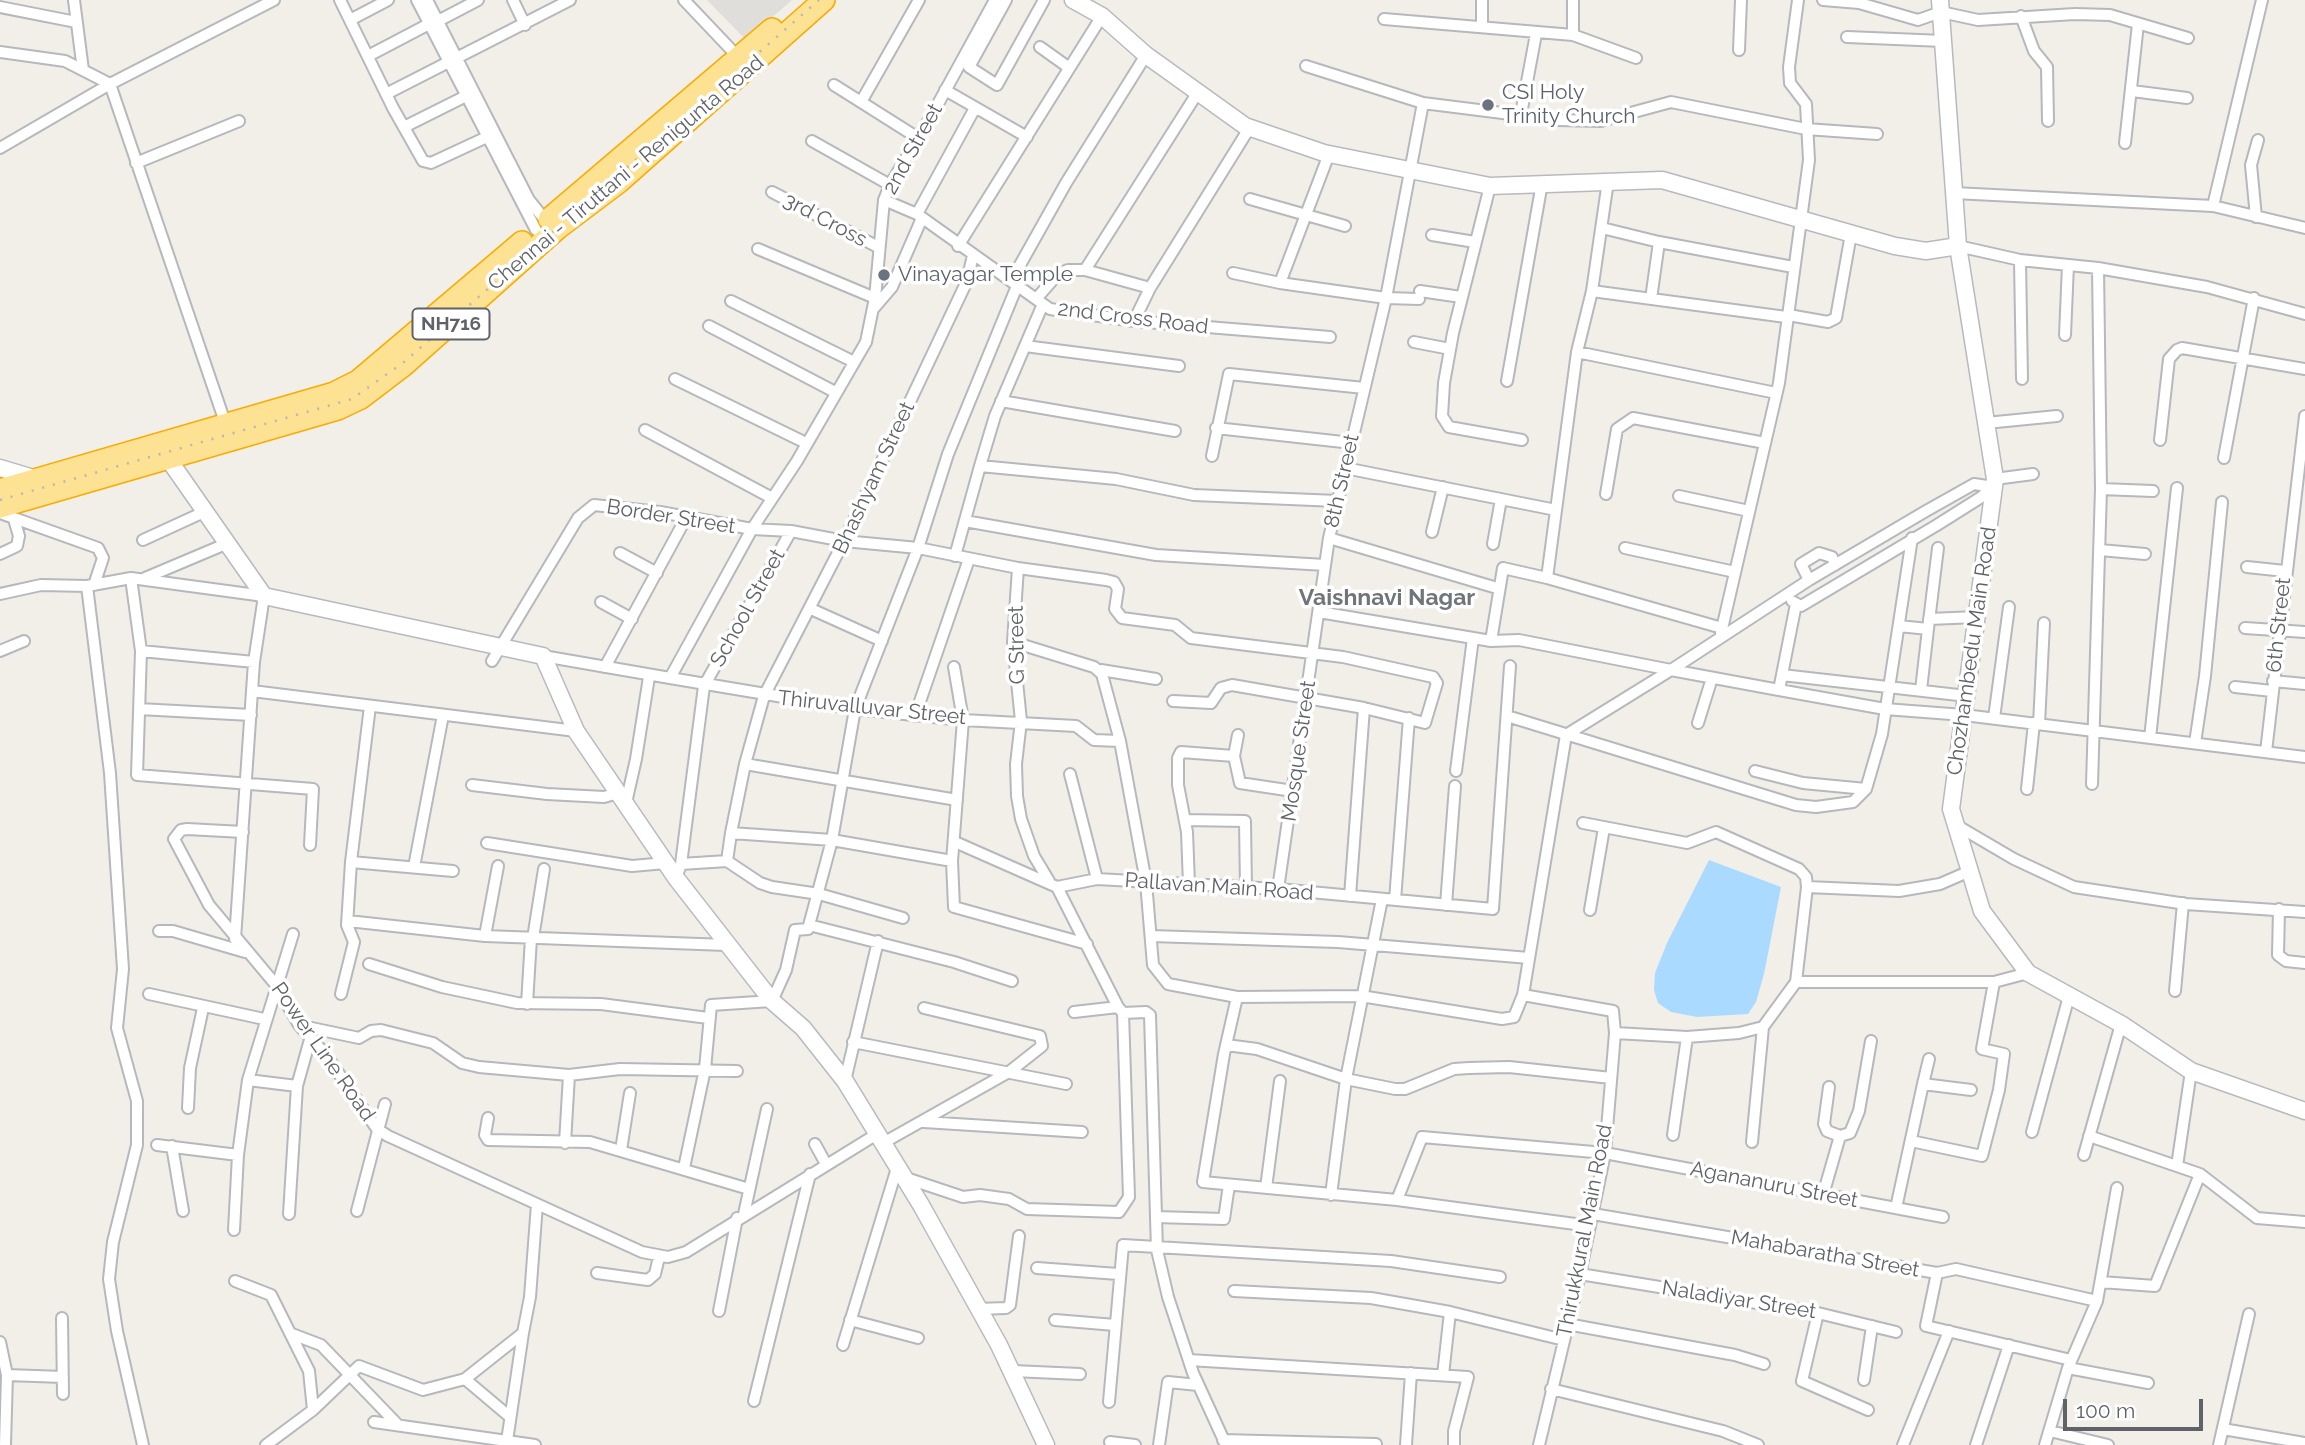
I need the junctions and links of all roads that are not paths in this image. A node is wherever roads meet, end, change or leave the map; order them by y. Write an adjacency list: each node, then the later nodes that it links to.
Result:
1 (74, 0): 30 (street)
2 (274, 0): 51 (street)
3 (340, 0): 29 (street)
4 (388, 0): 29 (street)
5 (417, 0): 31 (street)
6 (427, 0): 31 (street)
7 (478, 0): 31 (street)
8 (513, 0): 33 (street)
9 (570, 0): 33 (street)
10 (684, 0): 47 (street)
11 (806, 0): 47 (highway, Chennai - Tiruttani - Renigunta Road / NH716)
12 (824, 0): 47 (highway, Chennai - Tiruttani - Renigunta Road / NH716)
13 (919, 0): 59 (street)
14 (995, 0): 53 (street, 2nd Street)
15 (1006, 0): 16 (street)
16 (1044, 0)
17 (1073, 0): 26 (street)
18 (1482, 0): 34 (street)
19 (1573, 0): 36 (street)
20 (1741, 0): 41 (street)
21 (1798, 0): 67 (street)
22 (1824, 0): 24 (street)
23 (2262, 0): 88 (street)
24 (1941, 6): 27 (street); 39 (street, Chozhambedu Main Road)
25 (0, 7): 30 (street)
26 (1102, 16): 43 (street); 49 (street)
27 (2021, 16): 32 (street); 64 (street)
28 (1384, 19): 34 (street)
29 (350, 20): 44 (street)
30 (76, 22): 50 (street)
31 (434, 22): 44 (street); 46 (street)
32 (2138, 24): 38 (street); 54 (street)
33 (525, 25): 46 (street)
34 (1482, 27): 35 (street)
35 (1536, 34): 36 (street); 62 (street)
36 (1573, 35): 45 (street)
37 (1847, 37): 39 (street)
38 (2188, 38)
39 (1943, 41): 85 (street, Chozhambedu Main Road)
40 (1040, 47): 49 (street)
41 (1739, 50)
42 (0, 51): 50 (street)
43 (1146, 55): 55 (street); 113 (street)
44 (368, 56): 56 (street)
45 (1636, 58)
46 (454, 62): 56 (street); 57 (street); 76 (street)
47 (744, 64): 93 (highway, Chennai - Tiruttani - Renigunta Road / NH716); 149 (highway, Chennai - Tiruttani - Renigunta Road / NH716)
48 (1306, 66): 60 (street)
49 (1068, 68): 70 (street)
50 (83, 70): 51 (street)
51 (110, 84): 75 (street); 78 (street)
52 (834, 85): 59 (street)
53 (945, 90): 61 (street); 71 (street, 2nd Street)
54 (2132, 91): 58 (street); 74 (street)
55 (1198, 92): 66 (street); 110 (street)
56 (387, 94): 65 (street)
57 (466, 96): 65 (street); 69 (street)
58 (2187, 98)
59 (861, 102): 71 (street)
60 (1423, 103): 62 (street); 79 (street, 8th Street)
61 (975, 108): 70 (street); 89 (street)
62 (1521, 114): 67 (street)
63 (239, 121): 78 (street)
64 (2048, 121)
65 (404, 127): 69 (street)
66 (1250, 127): 77 (street); 114 (street)
67 (1806, 129): 68 (street); 92 (street)
68 (1877, 134)
69 (487, 137): 76 (street)
70 (1027, 137): 101 (street)
71 (918, 138): 82 (street, 2nd Street)
72 (2258, 140): 91 (street)
73 (812, 141): 82 (street)
74 (2125, 143)
75 (0, 148)
76 (498, 149): 93 (street)
77 (1329, 153): 79 (street); 90 (street)
78 (136, 163): 149 (street)
79 (1412, 170): 83 (street); 117 (street, 8th Street)
80 (1608, 181): 81 (street); 92 (street); 95 (street)
81 (1542, 183): 83 (street); 139 (street)
82 (890, 185): 87 (street, 2nd Street)
83 (1490, 186): 99 (street)
84 (772, 192): 103 (street, 3rd Cross)
85 (1954, 193): 88 (street); 102 (street, Chozhambedu Main Road)
86 (1250, 199): 90 (street)
87 (884, 200): 89 (street, 2nd Cross Road); 103 (street, 2nd Street)
88 (2213, 205): 91 (street)
89 (920, 216): 101 (street, 2nd Cross Road); 122 (street)
90 (1306, 216): 94 (street); 112 (street)
91 (2256, 217): 96 (street)
92 (1801, 220): 97 (street); 108 (street)
93 (541, 225): 149 (highway, Chennai - Tiruttani - Renigunta Road / NH716)
94 (1345, 226)
95 (1602, 228): 100 (street); 115 (street)
96 (2305, 228)
97 (1851, 234): 102 (street); 124 (street)
98 (1432, 235): 99 (street)
99 (1475, 242): 116 (street)
100 (1659, 242): 108 (street); 119 (street)
101 (958, 246): 105 (street, 2nd Cross Road)
102 (1958, 246): 106 (street); 146 (street, Chozhambedu Main Road)
103 (878, 247): 122 (street, 2nd Street)
104 (758, 249): 122 (street)
105 (972, 255): 113 (street, 2nd Cross Road); 192 (street, Bhashyam Street)
106 (2020, 260): 107 (street); 138 (street)
107 (2068, 265): 109 (street); 127 (street)
108 (1793, 267): 124 (street)
109 (2098, 268): 118 (street); 167 (street)
110 (1086, 270): 114 (street); 121 (street)
111 (1233, 273): 112 (street)
112 (1280, 283): 117 (street)
113 (1014, 284): 121 (street, 2nd Cross Road); 195 (street)
114 (1150, 288): 125 (street)
115 (1592, 291): 119 (street); 132 (street)
116 (1461, 297): 117 (street); 131 (street)
117 (1386, 298): 140 (street, 8th Street)
118 (2254, 298): 123 (street); 133 (street)
119 (1651, 299): 124 (street)
120 (731, 301): 134 (street)
121 (1040, 302): 125 (street, 2nd Cross Road); 130 (street)
122 (874, 304): 134 (street, 2nd Street)
123 (2305, 314)
124 (1790, 316): 142 (street)
125 (1134, 321): 128 (street, 2nd Cross Road)
126 (709, 326): 141 (street)
127 (2065, 335)
128 (1330, 337)
129 (1413, 342): 131 (street)
130 (1025, 346): 135 (street); 143 (street)
131 (1450, 349): 151 (street)
132 (1577, 352): 142 (street); 177 (street)
133 (2242, 357): 136 (street); 152 (street); 158 (street)
134 (854, 362): 141 (street, 2nd Street)
135 (1179, 366)
136 (2305, 369)
137 (675, 379): 153 (street)
138 (2022, 379)
139 (1507, 381)
140 (1364, 388): 147 (street); 154 (street, 8th Street)
141 (835, 391): 153 (street, 2nd Street)
142 (1776, 393): 155 (street)
143 (1001, 401): 150 (street); 159 (street)
144 (2057, 416): 146 (street)
145 (2305, 416): 174 (street, 6th Street)
146 (1986, 423): 163 (street, Chozhambedu Main Road)
147 (1216, 428): 154 (street); 157 (street)
148 (645, 430): 172 (street)
149 (228, 431): 156 (highway, Chennai - Tiruttani - Renigunta Road / NH716)
150 (1175, 431)
151 (1522, 440)
152 (2160, 440)
153 (806, 443): 172 (street, 2nd Street)
154 (1352, 443): 161 (street, 8th Street)
155 (1765, 443): 170 (street); 178 (street)
156 (170, 450): 164 (highway, Chennai - Tiruttani - Renigunta Road / NH716); 180 (street)
157 (1212, 456)
158 (2224, 458)
159 (980, 466): 175 (street); 184 (street)
160 (0, 468): 164 (street)
161 (1345, 468): 165 (street); 175 (street, 8th Street)
162 (2033, 474): 163 (street)
163 (1991, 483): 179 (street); 185 (street); 224 (street, Chozhambedu Main Road)
164 (43, 485): 168 (highway, Chennai - Tiruttani - Renigunta Road / NH716); 182 (highway, Chennai - Tiruttani - Renigunta Road / NH716)
165 (1443, 487): 173 (street); 188 (street)
166 (2177, 488): 286 (street)
167 (2101, 489): 169 (street); 198 (street)
168 (0, 490)
169 (2153, 491)
170 (1606, 494)
171 (1679, 496): 178 (street)
172 (772, 498): 186 (street, 2nd Street)
173 (1501, 499): 177 (street); 194 (street)
174 (2299, 500): 208 (street, 6th Street)
175 (1337, 501): 189 (street, 8th Street)
176 (2222, 502): 288 (street)
177 (1556, 510): 212 (street)
178 (1749, 511): 209 (street)
179 (1926, 511): 185 (street); 205 (street)
180 (204, 512): 191 (street); 193 (street)
181 (0, 513): 182 (street)
182 (7, 513): 200 (street); 214 (street)
183 (686, 518): 186 (street, Border Street); 210 (street); 241 (street, Border Street)
184 (965, 521): 202 (street); 204 (street)
185 (1937, 525): 190 (street)
186 (751, 529): 187 (street, Border Street); 251 (street, 2nd Street)
187 (791, 531): 192 (street, Border Street); 255 (street, School Street)
188 (1432, 532)
189 (1329, 538): 204 (street, 8th Street); 215 (street)
190 (1912, 538): 220 (street); 228 (street)
191 (143, 540)
192 (844, 541): 195 (street, Border Street); 222 (street, Bhashyam Street)
193 (228, 543): 211 (street); 218 (street)
194 (1493, 544)
195 (918, 548): 202 (street, Border Street); 235 (street)
196 (1625, 548): 209 (street)
197 (1938, 548): 227 (street)
198 (2100, 550): 201 (street); 283 (street)
199 (620, 553): 210 (street)
200 (0, 554)
201 (2145, 554)
202 (955, 556): 203 (street, Border Street)
203 (969, 559): 207 (street, Border Street); 274 (street)
204 (1325, 565): 223 (street, 8th Street)
205 (1835, 565): 213 (street); 213 (street)
206 (2247, 567): 208 (street)
207 (1018, 568): 237 (street, G Street); 240 (street, Border Street)
208 (2285, 571): 230 (street, 6th Street)
209 (1735, 572): 232 (street)
210 (657, 573): 225 (street)
211 (137, 578): 214 (street); 218 (street); 239 (street)
212 (1547, 578): 215 (street); 232 (street)
213 (1809, 580): 216 (street)
214 (90, 585): 217 (street); 518 (street)
215 (1497, 588): 236 (street)
216 (1791, 592): 220 (street); 232 (street)
217 (0, 594)
218 (264, 596): 241 (street); 243 (street)
219 (601, 602): 225 (street)
220 (1796, 604): 249 (street)
221 (2009, 607): 277 (street)
222 (811, 609): 235 (street); 262 (street, Bhashyam Street)
223 (1319, 612): 233 (street); 240 (street, Mosque Street)
224 (1977, 617): 227 (street); 263 (street, Chozhambedu Main Road)
225 (632, 619): 245 (street)
226 (2043, 623): 281 (street)
227 (1929, 624): 228 (street); 260 (street)
228 (1899, 626): 257 (street)
229 (2245, 628): 230 (street)
230 (2279, 631): 231 (street); 256 (street, 6th Street)
231 (2305, 632)
232 (1721, 634): 248 (street)
233 (1473, 638): 236 (street); 293 (street)
234 (24, 641): 238 (street)
235 (882, 641): 269 (street)
236 (1491, 641): 248 (street)
237 (1013, 642): 247 (street); 279 (street, G Street)
238 (0, 650)
239 (141, 651): 243 (street); 268 (street)
240 (1313, 652): 264 (street, Mosque Street); 276 (street)
241 (497, 654): 242 (street)
242 (542, 656): 245 (street, Thiruvalluvar Street); 282 (street)
243 (254, 662): 261 (street)
244 (1510, 666): 275 (street)
245 (605, 667): 250 (street, Thiruvalluvar Street)
246 (954, 667): 278 (street)
247 (1101, 670): 253 (street); 287 (street)
248 (1671, 670): 252 (street); 285 (street)
249 (1782, 674): 257 (street); 259 (street)
250 (649, 677): 251 (street, Thiruvalluvar Street); 304 (street)
251 (670, 678): 255 (street, Thiruvalluvar Street)
252 (1712, 678): 259 (street); 280 (street)
253 (1156, 679)
254 (2305, 684): 256 (street)
255 (704, 686): 262 (street, Thiruvalluvar Street); 321 (street)
256 (2273, 686): 258 (street); 289 (street, 6th Street)
257 (1889, 687): 260 (street); 270 (street)
258 (2235, 687)
259 (1779, 690): 270 (street)
260 (1920, 690): 263 (street)
261 (252, 691): 266 (street); 271 (street)
262 (764, 696): 269 (street, Thiruvalluvar Street); 292 (street, Bhashyam Street)
263 (1967, 696): 273 (street, Chozhambedu Main Road)
264 (1306, 699): 265 (street); 267 (street); 303 (street, Mosque Street)
265 (1173, 701)
266 (370, 706): 272 (street); 317 (street)
267 (1364, 708): 276 (street); 333 (street)
268 (139, 709): 271 (street); 297 (street)
269 (855, 709): 274 (street, Thiruvalluvar Street); 296 (street)
270 (1885, 709): 273 (street); 301 (street)
271 (251, 715): 297 (street)
272 (443, 715): 282 (street); 320 (street)
273 (1964, 715): 277 (street); 308 (street, Chozhambedu Main Road)
274 (915, 716): 278 (street, Thiruvalluvar Street)
275 (1507, 716): 285 (street); 337 (street, Pallavan Main Road)
276 (1409, 718): 335 (street)
277 (1994, 718): 281 (street)
278 (963, 720): 279 (street, Thiruvalluvar Street); 305 (street)
279 (1021, 721): 287 (street, Thiruvalluvar Street); 327 (street, G Street)
280 (1698, 723)
281 (2037, 724): 283 (street); 302 (street)
282 (576, 731): 304 (street)
283 (2096, 731): 286 (street); 298 (street)
284 (1238, 735): 290 (street)
285 (1566, 735): 301 (street); 355 (street)
286 (2150, 738): 288 (street)
287 (1120, 741): 326 (street)
288 (2195, 743): 289 (street)
289 (2266, 752): 291 (street)
290 (1234, 756): 303 (street); 306 (street)
291 (2305, 757)
292 (745, 764): 296 (street); 311 (street, Bhashyam Street)
293 (1456, 771)
294 (1755, 771): 301 (street)
295 (1070, 774): 325 (street)
296 (843, 781): 305 (street); 312 (street)
297 (246, 782): 310 (street); 315 (street)
298 (2092, 784)
299 (472, 785): 304 (street)
300 (1455, 786): 337 (street)
301 (1866, 789)
302 (2027, 789)
303 (1293, 792): 331 (street, Mosque Street)
304 (622, 798): 321 (street)
305 (957, 800): 313 (street)
306 (1185, 820): 328 (street); 330 (street)
307 (1583, 823): 309 (street)
308 (1956, 825): 324 (street, Chozhambedu Main Road); 336 (street)
309 (1604, 828): 329 (street); 339 (street)
310 (243, 832): 349 (street); 349 (street, Power Line Road)
311 (731, 832): 312 (street); 316 (street, Bhashyam Street)
312 (832, 840): 318 (street); 332 (street)
313 (955, 842): 318 (street); 327 (street)
314 (487, 844): 321 (street)
315 (310, 845)
316 (727, 860): 321 (street); 332 (street)
317 (351, 862): 320 (street); 342 (street)
318 (952, 862): 352 (street)
319 (498, 866): 346 (street)
320 (414, 867): 323 (street)
321 (674, 868): 351 (street)
322 (544, 869): 348 (street)
323 (453, 871)
324 (1970, 872): 329 (street); 358 (street, Chozhambedu Main Road)
325 (1097, 879): 326 (street, Pallavan Main Road); 327 (street, Pallavan Main Road)
326 (1146, 883): 328 (street, Pallavan Main Road); 347 (street)
327 (1053, 884): 352 (street, G Street)
328 (1189, 884): 330 (street, Pallavan Main Road)
329 (1807, 887): 360 (street)
330 (1246, 888): 331 (street, Pallavan Main Road)
331 (1278, 889): 333 (street, Pallavan Main Road)
332 (819, 894): 341 (street); 343 (street)
333 (1350, 896): 334 (street, Pallavan Main Road)
334 (1382, 899): 335 (street, Pallavan Main Road); 353 (street)
335 (1395, 900): 337 (street, Pallavan Main Road)
336 (2183, 903): 338 (street); 363 (street)
337 (1446, 905)
338 (2278, 909): 340 (street); 356 (street)
339 (1590, 910)
340 (2305, 912)
341 (903, 918)
342 (348, 920): 346 (street); 365 (street)
343 (809, 925): 350 (street); 370 (street)
344 (159, 931): 354 (street)
345 (293, 934): 362 (street)
346 (485, 936): 348 (street)
347 (1152, 936): 353 (street); 367 (street)
348 (532, 938): 351 (street); 371 (street)
349 (235, 939): 354 (street, Power Line Road)
350 (878, 941): 359 (street); 385 (street)
351 (726, 944): 370 (street)
352 (1087, 944): 374 (street, G Street)
353 (1375, 946): 355 (street); 368 (street)
354 (245, 952): 362 (street, Power Line Road)
355 (1529, 958): 366 (street)
356 (2305, 963)
357 (369, 964): 371 (street)
358 (2028, 973): 361 (street); 369 (street, Chozhambedu Main Road)
359 (1012, 981)
360 (1796, 982): 361 (street); 380 (street)
361 (1994, 982): 417 (street)
362 (276, 985): 377 (street); 379 (street, Power Line Road)
363 (2175, 991)
364 (149, 994): 372 (street)
365 (341, 994)
366 (1523, 995): 368 (street); 381 (street)
367 (1237, 996): 368 (street); 386 (street)
368 (1361, 996): 394 (street)
369 (2069, 996): 378 (street, Chozhambedu Main Road); 412 (street)
370 (772, 1000): 376 (street); 396 (street)
371 (527, 1004): 376 (street)
372 (203, 1008): 377 (street); 405 (street)
373 (923, 1008): 391 (street)
374 (1121, 1010): 375 (street); 430 (street); 447 (street)
375 (1074, 1012)
376 (708, 1018): 388 (street)
377 (264, 1019): 395 (street)
378 (2121, 1024): 390 (street, Chozhambedu Main Road); 415 (street)
379 (299, 1025): 382 (street, Power Line Road); 392 (street)
380 (1763, 1027): 383 (street); 418 (street)
381 (1615, 1033): 383 (street); 393 (street, Thirukkural Main Road)
382 (311, 1036): 400 (street); 410 (street, Power Line Road)
383 (1687, 1037): 413 (street)
384 (1871, 1041): 414 (street)
385 (853, 1042): 391 (street); 396 (street)
386 (1226, 1045): 394 (street); 433 (street)
387 (1930, 1059): 399 (street)
388 (705, 1069): 389 (street); 392 (street); 429 (street)
389 (737, 1071)
390 (2191, 1071): 407 (street, Chozhambedu Main Road); 428 (street)
391 (1009, 1072): 398 (street); 409 (street)
392 (569, 1075): 419 (street)
393 (1611, 1078): 394 (street); 424 (street, Thirukkural Main Road)
394 (1346, 1079): 437 (street)
395 (248, 1080): 400 (street); 425 (street)
396 (845, 1081): 416 (street)
397 (1280, 1081): 434 (street)
398 (1066, 1084)
399 (1923, 1084): 402 (street); 417 (street)
400 (297, 1086): 444 (street)
401 (1829, 1087): 414 (street)
402 (1971, 1090)
403 (630, 1093): 423 (street)
404 (385, 1104): 410 (street)
405 (188, 1108)
406 (767, 1109): 436 (street)
407 (2305, 1111)
408 (488, 1118): 419 (street)
409 (922, 1122): 411 (street); 416 (street)
410 (377, 1129): 440 (street, Power Line Road); 442 (street)
411 (1082, 1132)
412 (2032, 1132)
413 (1673, 1135)
414 (1840, 1136): 438 (street)
415 (2089, 1136): 426 (street); 428 (street)
416 (880, 1139): 427 (street); 430 (street)
417 (1911, 1141): 441 (street)
418 (1752, 1142)
419 (565, 1143): 423 (street)
420 (815, 1144): 427 (street)
421 (158, 1145): 422 (street)
422 (172, 1146): 425 (street); 443 (street)
423 (621, 1150): 429 (street)
424 (1605, 1153): 438 (street, Agananuru Street); 439 (street, Agananuru Street); 445 (street, Thirukkural Main Road)
425 (238, 1155): 451 (street)
426 (2084, 1155)
427 (827, 1164): 431 (street)
428 (2177, 1166): 432 (street)
429 (684, 1168): 436 (street)
430 (900, 1173): 465 (street); 471 (street)
431 (810, 1174): 446 (street); 501 (street)
432 (2200, 1174): 449 (street); 462 (street)
433 (1229, 1185): 434 (street); 447 (street)
434 (1266, 1188): 437 (street)
435 (2117, 1188): 462 (street)
436 (749, 1189): 446 (street)
437 (1331, 1195): 439 (street)
438 (1823, 1195): 441 (street, Agananuru Street)
439 (1397, 1200): 450 (street)
440 (537, 1204): 454 (street, Power Line Road); 478 (street)
441 (1896, 1208): 448 (street, Agananuru Street)
442 (357, 1210)
443 (183, 1211)
444 (289, 1214)
445 (1593, 1214): 450 (street, Thirukkural Main Road); 457 (street, Mahabaratha Street)
446 (740, 1216): 454 (street); 466 (street)
447 (1156, 1217): 453 (street)
448 (1942, 1217)
449 (2305, 1222)
450 (1590, 1226): 459 (street, Thirukkural Main Road)
451 (234, 1230)
452 (1019, 1236): 465 (street)
453 (1157, 1250): 458 (street); 460 (street); 485 (street)
454 (659, 1257): 456 (street)
455 (1037, 1268): 458 (street)
456 (597, 1273)
457 (1937, 1273): 464 (street, Mahabaratha Street); 476 (street)
458 (1118, 1274): 474 (street)
459 (1580, 1274): 468 (street, Naladiyar Street); 473 (street, Thirukkural Main Road)
460 (1500, 1277)
461 (235, 1281): 479 (street)
462 (2101, 1282): 464 (street)
463 (1234, 1292): 467 (street)
464 (2097, 1301): 487 (street)
465 (977, 1309): 488 (street)
466 (719, 1311)
467 (1450, 1312): 481 (street); 493 (street)
468 (1818, 1313): 475 (street, Naladiyar Street); 504 (street)
469 (2249, 1314): 508 (street)
470 (62, 1318): 494 (street)
471 (850, 1320): 480 (street); 483 (street)
472 (1055, 1320): 474 (street)
473 (1567, 1324): 481 (street, Thirukkural Main Road); 486 (street)
474 (1115, 1325): 502 (street)
475 (1872, 1326): 477 (street, Naladiyar Street); 496 (street)
476 (1949, 1331): 484 (street); 528 (street)
477 (1896, 1332)
478 (523, 1333): 495 (street); 505 (street)
479 (292, 1334): 490 (street); 503 (street)
480 (918, 1338)
481 (1564, 1340): 499 (street, Thirukkural Main Road)
482 (0, 1342): 492 (street)
483 (843, 1345)
484 (2009, 1345): 487 (street); 529 (street)
485 (1189, 1360): 489 (street); 498 (street)
486 (1765, 1364)
487 (2069, 1364): 497 (street); 509 (street)
488 (1013, 1371): 491 (street); 521 (street)
489 (1411, 1373): 493 (street); 524 (street)
490 (350, 1374): 495 (street); 503 (street); 507 (street)
491 (1080, 1374)
492 (7, 1375): 494 (street); 517 (street)
493 (1443, 1375): 525 (street)
494 (63, 1377): 500 (street)
495 (465, 1379): 505 (street)
496 (1864, 1380)
497 (2148, 1383)
498 (1198, 1385): 513 (street); 523 (street)
499 (1551, 1389): 511 (street); 526 (street, Thirukkural Main Road)
500 (63, 1394)
501 (754, 1401)
502 (1109, 1402)
503 (313, 1410): 519 (street)
504 (1868, 1410)
505 (510, 1417): 510 (street)
506 (374, 1422): 507 (street)
507 (398, 1425): 510 (street)
508 (2223, 1429): 516 (street); 532 (street)
509 (2050, 1431): 530 (street); 531 (street)
510 (507, 1441): 520 (street)
511 (1736, 1441): 527 (street)
512 (1110, 1442): 522 (street)
513 (1224, 1443): 514 (street)
514 (1345, 1444): 515 (street)
515 (1376, 1444)
516 (2301, 1444)
517 (5, 1445)
518 (143, 1445)
519 (266, 1445)
520 (535, 1445)
521 (1046, 1445)
522 (1135, 1445)
523 (1159, 1445)
524 (1406, 1445)
525 (1454, 1445)
526 (1539, 1445)
527 (1758, 1445)
528 (1903, 1445)
529 (1976, 1445)
530 (2045, 1445)
531 (2108, 1445)
532 (2219, 1445)

